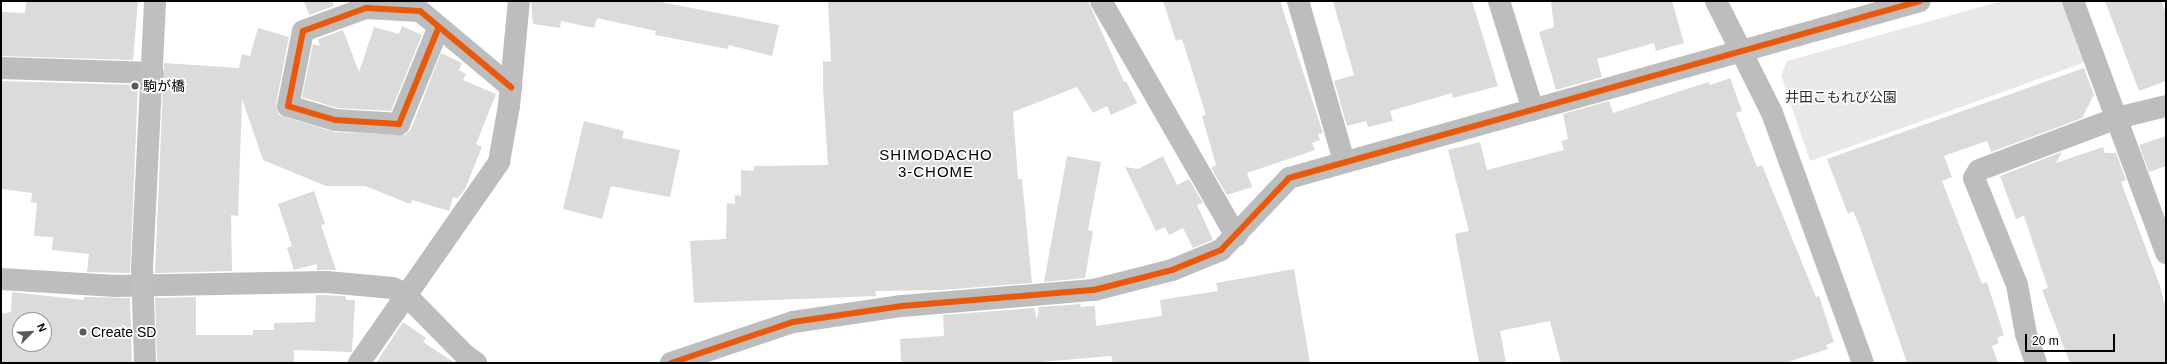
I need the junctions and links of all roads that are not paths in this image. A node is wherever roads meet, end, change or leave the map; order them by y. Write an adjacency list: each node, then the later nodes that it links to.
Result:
1 (155, 1): 12 (street)
2 (519, 1): 13 (street)
3 (1101, 1): 18 (street)
4 (1298, 1): 17 (street)
5 (1499, 1): 15 (street)
6 (1716, 1): 10 (street)
7 (1920, 1): 10 (street)
8 (2073, 1): 16 (street)
9 (438, 29): 9 (street); 13 (street)
10 (1742, 50): 15 (street); 27 (street)
11 (1, 68): 12 (street)
12 (153, 73): 21 (street)
13 (511, 87): 22 (street)
14 (2166, 106): 16 (street)
15 (1533, 110): 17 (street)
16 (2117, 118): 19 (street); 28 (street)
17 (1344, 161): 18 (street)
18 (1236, 236): 26 (street)
19 (2166, 253)
20 (1, 279): 21 (street)
21 (144, 285): 22 (street); 23 (street)
22 (406, 296): 24 (street); 25 (street)
23 (145, 363)
24 (359, 363)
25 (476, 363)
26 (671, 363)
27 (1863, 363)
28 (2036, 363)

